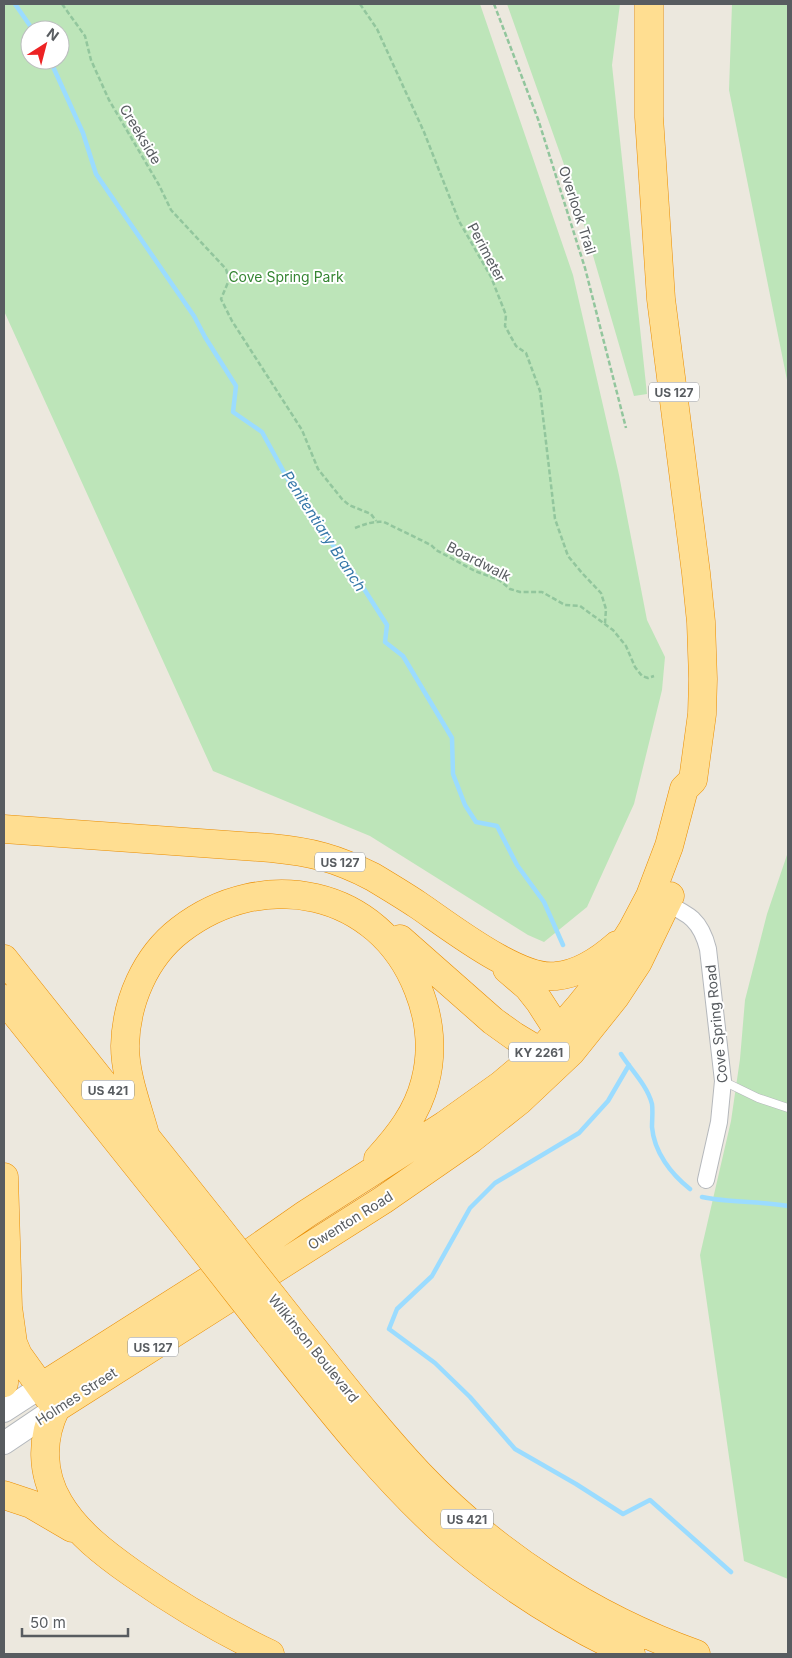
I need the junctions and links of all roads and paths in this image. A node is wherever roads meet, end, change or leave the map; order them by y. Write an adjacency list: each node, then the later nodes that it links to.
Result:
1 (62, 4): 5 (path, Creekside)
2 (360, 4): 9 (path, Perimeter)
3 (494, 4): 6 (path, Overlook Trail)
4 (649, 4): 13 (highway, US 127)
5 (226, 269): 7 (path, Boardwalk)
6 (626, 428)
7 (376, 521): 8 (path); 9 (path, Boardwalk)
8 (355, 528)
9 (605, 623): 10 (path, Boardwalk)
10 (654, 676)
11 (4, 829): 15 (highway, US 127)
12 (326, 900): 18 (highway); 21 (highway); 24 (highway)
13 (659, 900): 14 (highway, US 127); 18 (highway, US 127); 19 (street, Cove Spring Road)
14 (632, 930): 15 (highway, US 127); 18 (highway, KY 2261)
15 (487, 951): 18 (highway)
16 (4, 959): 21 (highway, Wilkinson Boulevard / US 421)
17 (4, 999): 25 (highway, Wilkinson Boulevard / US 421)
18 (557, 1049): 24 (highway, KY 2261); 26 (highway, Owenton Road / US 127)
19 (723, 1081): 20 (lane); 23 (street, Cove Spring Road)
20 (788, 1108)
21 (146, 1138): 25 (highway, Wilkinson Boulevard / US 421)
22 (4, 1177): 27 (highway)
23 (706, 1180)
24 (353, 1184): 26 (highway, KY 2261)
25 (201, 1226): 28 (highway, Wilkinson Boulevard / US 421, bridge)
26 (240, 1276): 30 (highway, Holmes Street / KY 2261)
27 (8, 1307): 29 (highway); 30 (highway)
28 (280, 1326): 36 (highway, Wilkinson Boulevard / US 421); 37 (highway, Wilkinson Boulevard / US 421)
29 (4, 1383)
30 (49, 1397): 31 (main road, Holmes Street / KY 2261); 32 (main road, Holmes Street / KY 2261); 34 (highway)
31 (4, 1411)
32 (4, 1442)
33 (4, 1495): 34 (highway)
34 (97, 1547): 35 (highway)
35 (270, 1654)
36 (631, 1654)
37 (696, 1654)

